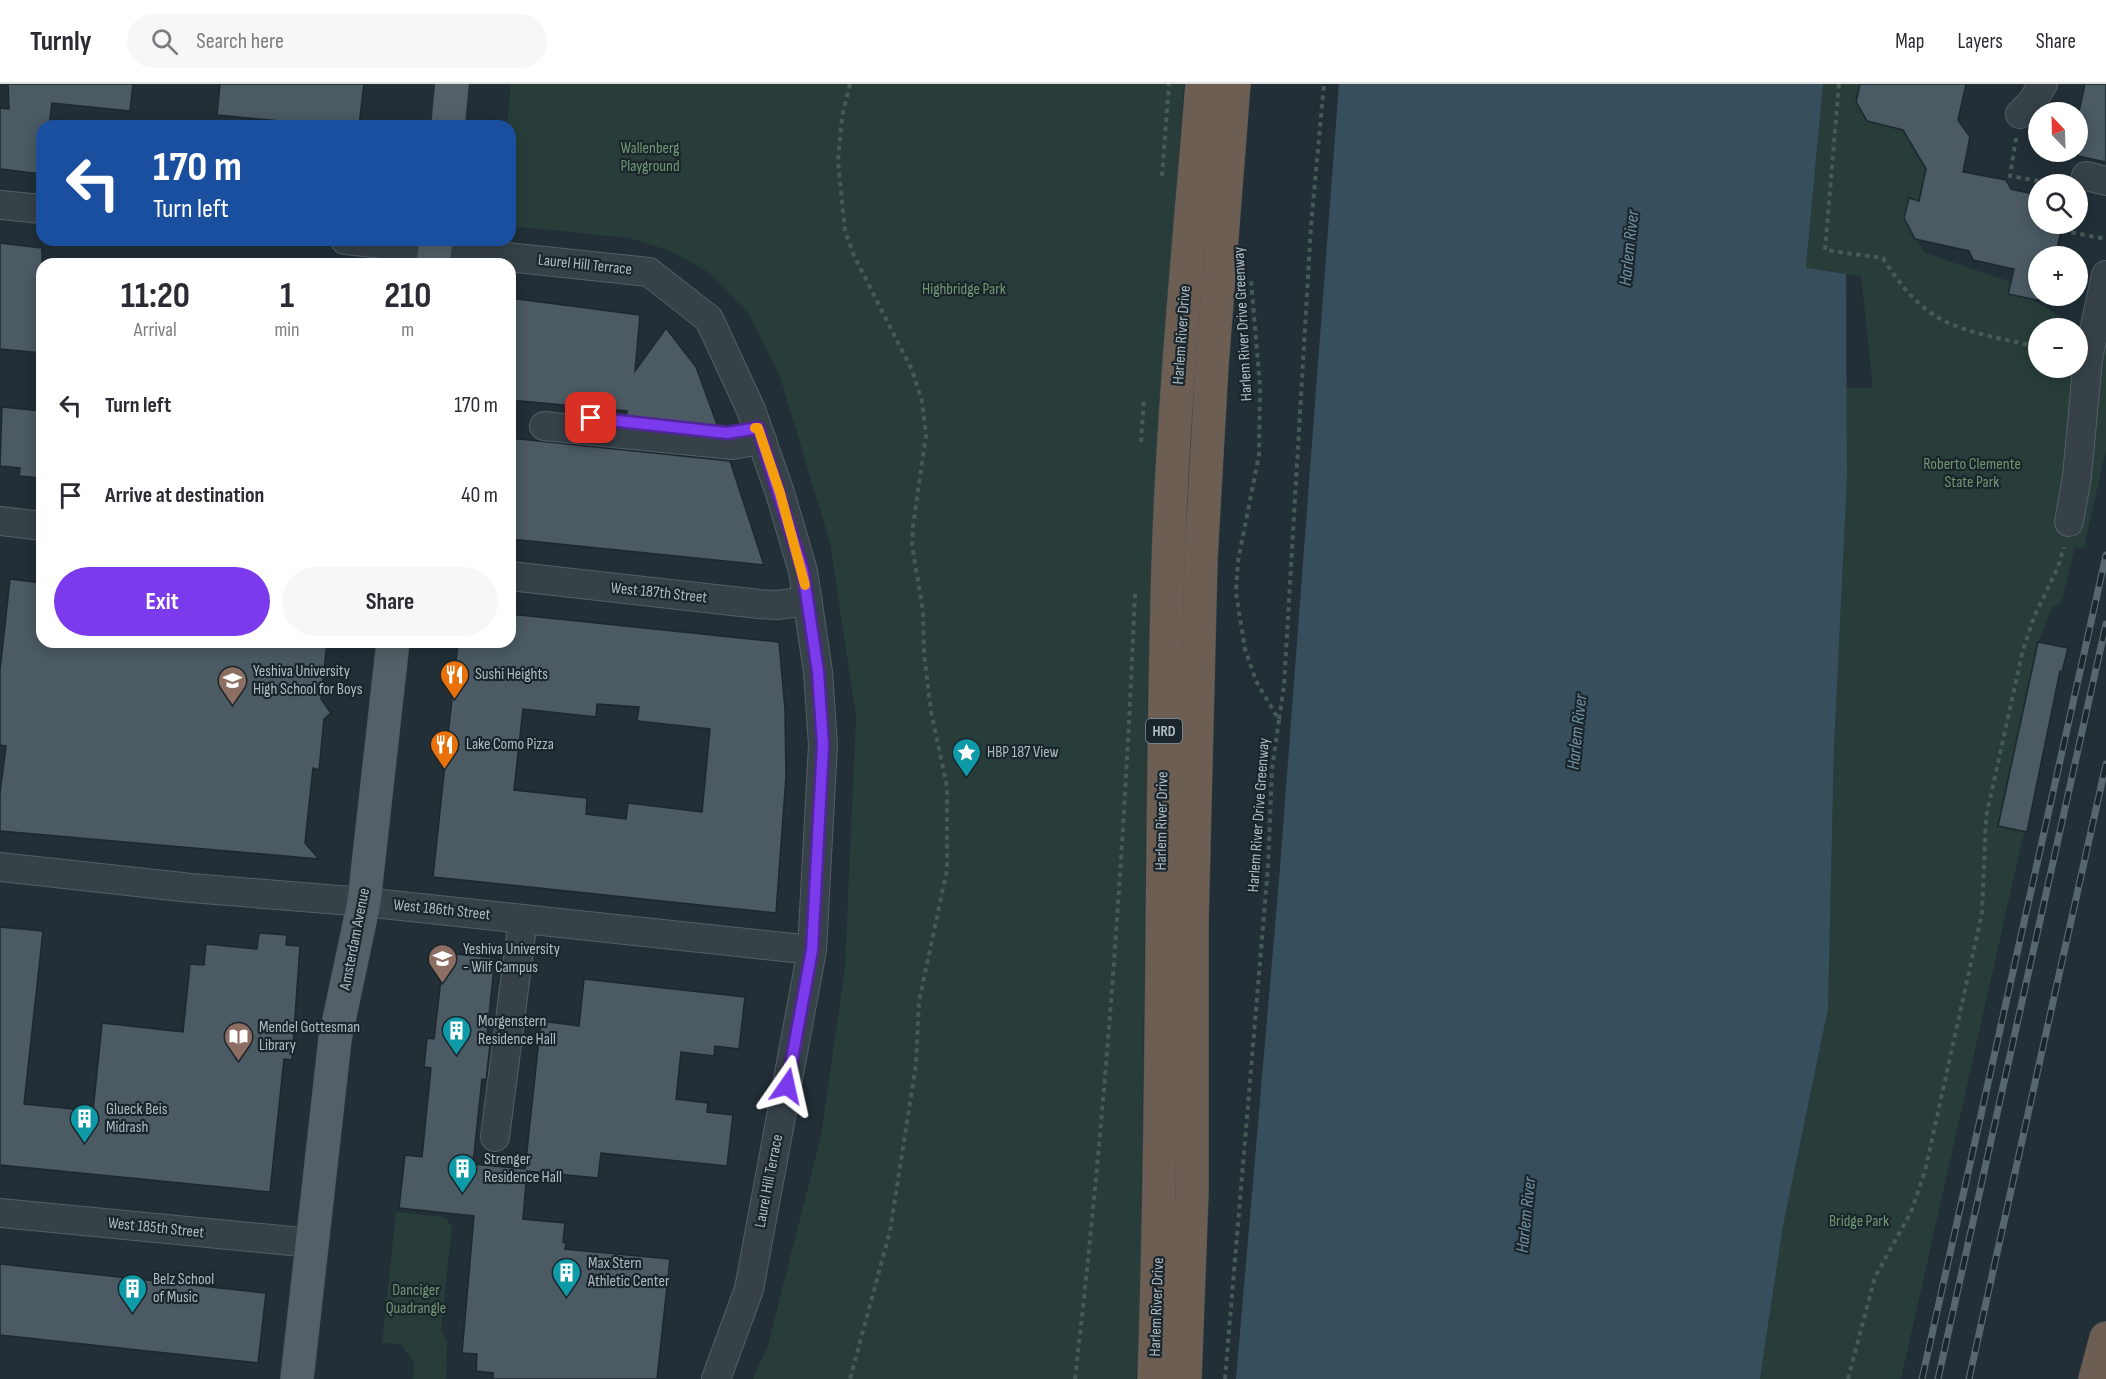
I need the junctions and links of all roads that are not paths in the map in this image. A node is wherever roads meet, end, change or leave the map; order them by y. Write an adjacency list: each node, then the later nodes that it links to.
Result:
1 (452, 84): 6 (main road)
2 (1202, 84): 32 (highway, Harlem River Drive / HRD)
3 (1234, 84): 33 (highway, Harlem River Drive / HRD)
4 (2043, 84): 5 (street)
5 (2020, 114)
6 (449, 120)
7 (0, 205): 8 (street)
8 (36, 208)
9 (394, 246): 10 (street, Laurel Hill Terrace)
10 (434, 251): 11 (street, Laurel Hill Terrace)
11 (506, 258)
12 (516, 259): 15 (street, Laurel Hill Terrace)
13 (2106, 274): 17 (street)
14 (544, 420): 15 (street)
15 (760, 434): 20 (street, Laurel Hill Terrace)
16 (0, 521): 18 (street)
17 (2069, 522)
18 (36, 525)
19 (516, 577): 20 (street, West 187th Street)
20 (808, 601): 25 (street, Laurel Hill Terrace)
21 (392, 648): 23 (main road, Amsterdam Avenue)
22 (0, 867): 23 (street, West 186th Street)
23 (364, 902): 24 (street, West 186th Street); 28 (main road, Amsterdam Avenue)
24 (523, 919): 25 (street, West 186th Street); 26 (street)
25 (812, 950): 31 (street, Laurel Hill Terrace)
26 (495, 1137)
27 (0, 1213): 28 (street, West 185th Street)
28 (312, 1243): 30 (main road, Amsterdam Avenue)
29 (2106, 1338): 34 (highway)
30 (297, 1379)
31 (716, 1379)
32 (1154, 1379)
33 (1185, 1379)
34 (2095, 1379)

